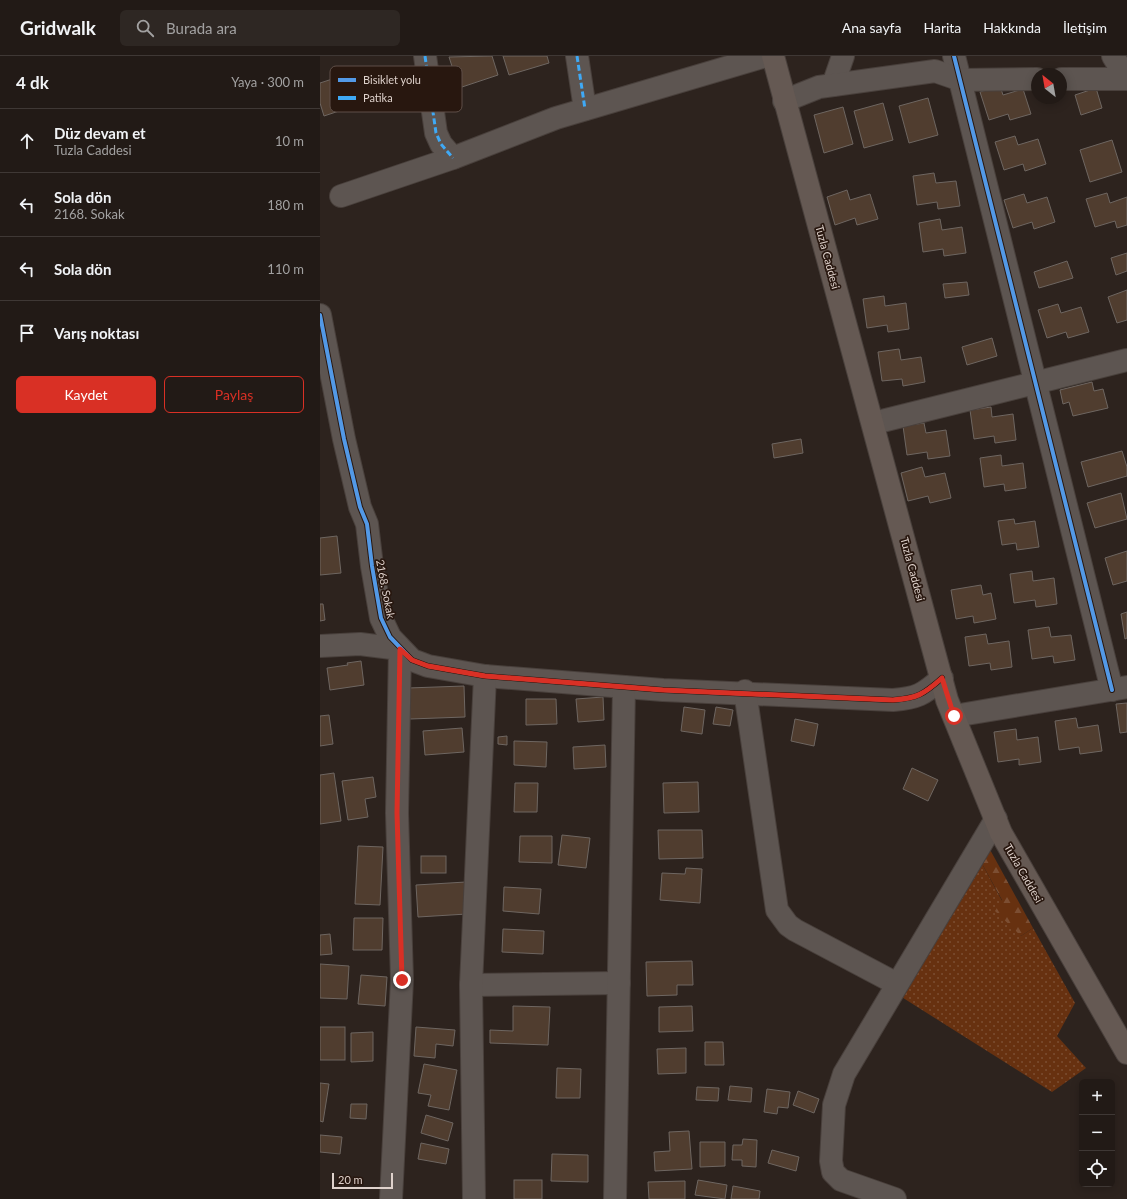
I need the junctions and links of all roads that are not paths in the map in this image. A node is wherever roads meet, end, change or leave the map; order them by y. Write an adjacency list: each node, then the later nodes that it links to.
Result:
1 (424, 56): 9 (street)
2 (577, 56): 16 (street)
3 (766, 56): 16 (street)
4 (773, 56): 15 (main road, Tuzla Caddesi)
5 (843, 56): 14 (street)
6 (954, 56): 13 (street)
7 (1113, 56): 12 (street)
8 (930, 64): 13 (street); 14 (street)
9 (426, 66)
10 (1031, 79): 13 (street)
11 (1067, 79): 12 (street)
12 (1127, 79)
13 (961, 80): 22 (street)
14 (833, 85): 15 (street)
15 (784, 101): 23 (main road, Tuzla Caddesi)
16 (585, 109): 18 (street)
17 (433, 112): 18 (street)
18 (452, 158): 19 (street)
19 (341, 196)
20 (320, 315): 25 (street, 2168. Sokak)
21 (1127, 360): 22 (street)
22 (1035, 384): 23 (street); 29 (street)
23 (874, 423): 27 (main road, Tuzla Caddesi)
24 (320, 646): 25 (street)
25 (400, 649): 26 (street, 2168. Sokak); 37 (street)
26 (485, 676): 28 (street, 2168. Sokak); 35 (street)
27 (942, 678): 30 (street, 2168. Sokak); 31 (main road, Tuzla Caddesi)
28 (624, 687): 30 (street, 2168. Sokak); 33 (street)
29 (1120, 688): 31 (street)
30 (745, 692): 34 (street)
31 (954, 716): 32 (main road, Tuzla Caddesi)
32 (996, 819): 34 (street); 36 (main road, Tuzla Caddesi)
33 (619, 983): 35 (street); 39 (street)
34 (897, 984): 40 (street)
35 (471, 985): 38 (street)
36 (1127, 1053)
37 (391, 1199)
38 (474, 1199)
39 (615, 1199)
40 (895, 1199)

